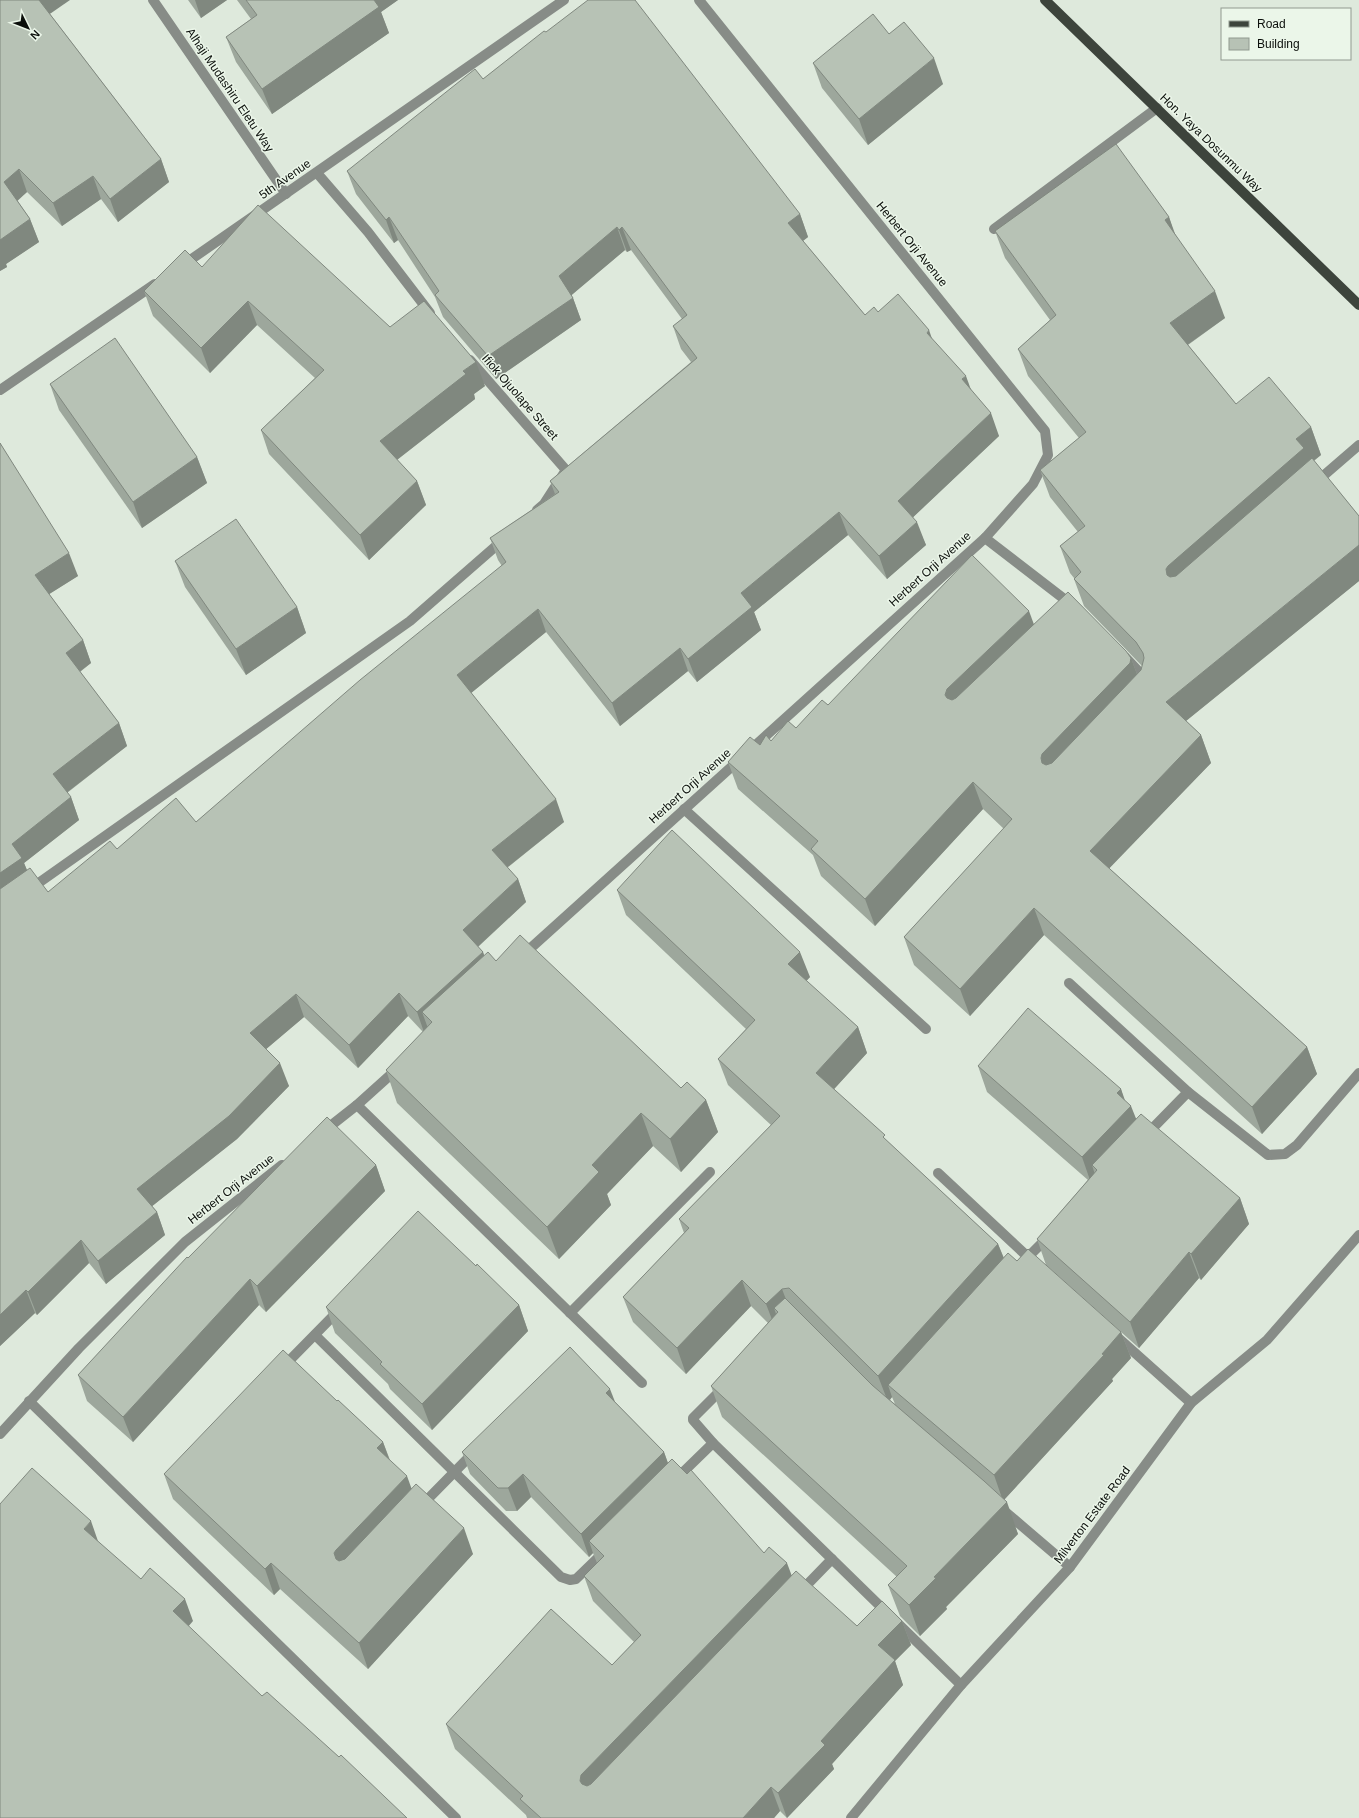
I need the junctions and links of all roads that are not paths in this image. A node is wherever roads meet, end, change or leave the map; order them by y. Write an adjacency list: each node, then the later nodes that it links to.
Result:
1 (153, 0): 7 (street, Alhaji Mudashiru Eletu Way)
2 (564, 0): 6 (street, 5th Avenue)
3 (699, 0): 19 (street, Herbert Orji Avenue)
4 (1045, 0): 5 (main road, Hon. Yaya Dosunmu Way)
5 (1157, 108): 8 (street); 11 (main road, Hon. Yaya Dosunmu Way)
6 (316, 173): 7 (street, 5th Avenue); 12 (street)
7 (286, 194): 9 (street, 5th Avenue)
8 (994, 229)
9 (175, 270)
10 (162, 279): 14 (street)
11 (1359, 305)
12 (437, 321)
13 (463, 351): 17 (street, Ifiok Ojuolape Street)
14 (0, 390)
15 (1359, 444): 16 (street)
16 (1306, 491)
17 (527, 519)
18 (509, 534): 24 (street)
19 (985, 538): 20 (street); 23 (street, Herbert Orji Avenue)
20 (1073, 615)
21 (1115, 647): 22 (street)
22 (1146, 692)
23 (684, 809): 25 (street, Herbert Orji Avenue); 27 (street)
24 (20, 897)
25 (515, 962)
26 (1069, 983): 30 (street)
27 (926, 1029)
28 (404, 1063): 31 (street)
29 (1359, 1073): 30 (street)
30 (1188, 1092): 33 (street)
31 (357, 1105): 32 (street); 43 (street)
32 (314, 1139)
33 (1138, 1143)
34 (290, 1159): 49 (street, Herbert Orji Avenue)
35 (710, 1172): 43 (street)
36 (938, 1173): 39 (street)
37 (1055, 1229): 39 (street)
38 (1359, 1235): 50 (street, Milverton Estate Road)
39 (1028, 1257): 40 (street); 41 (street)
40 (1039, 1267)
41 (1017, 1269)
42 (347, 1301): 45 (street)
43 (570, 1313): 48 (street)
44 (1109, 1330): 50 (street)
45 (315, 1335): 46 (street); 54 (street)
46 (277, 1374)
47 (734, 1378): 52 (street)
48 (642, 1382)
49 (29, 1401): 51 (street, Herbert Orji Avenue); 63 (street)
50 (1191, 1403): 60 (street, Milverton Estate Road)
51 (0, 1434)
52 (713, 1443): 55 (street); 59 (street)
53 (481, 1444): 54 (street)
54 (454, 1472): 57 (street); 58 (street)
55 (670, 1486)
56 (994, 1502): 60 (street)
57 (410, 1517)
58 (609, 1546)
59 (832, 1559): 61 (street); 62 (street)
60 (1070, 1567): 62 (street, Milverton Estate Road)
61 (793, 1599)
62 (961, 1685): 64 (street, Milverton Estate Road)
63 (456, 1818)
64 (851, 1818)

